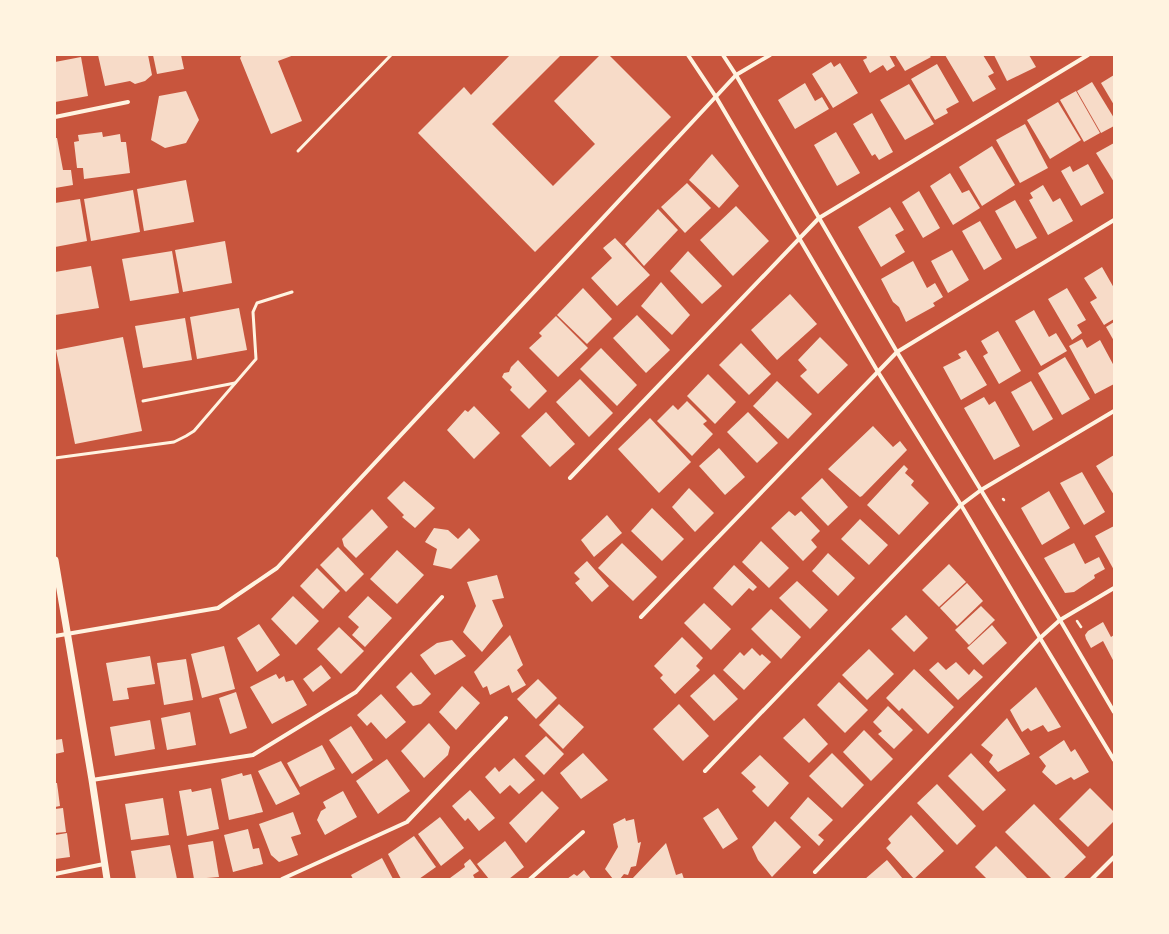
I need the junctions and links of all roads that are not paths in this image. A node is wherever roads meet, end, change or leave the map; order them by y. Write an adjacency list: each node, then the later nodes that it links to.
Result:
1 (391, 55): 10 (lane)
2 (688, 55): 7 (street)
3 (723, 55): 6 (street)
4 (770, 55): 6 (street)
5 (1088, 55): 11 (street)
6 (736, 75): 7 (street); 11 (street)
7 (716, 97): 13 (street); 29 (street)
8 (128, 102): 9 (street)
9 (55, 117)
10 (298, 151)
11 (819, 218): 13 (street); 15 (street)
12 (1114, 220): 15 (street)
13 (799, 239): 16 (street); 21 (street)
14 (292, 292): 17 (lane)
15 (897, 352): 16 (street); 22 (street)
16 (878, 372): 23 (street); 27 (street)
17 (236, 383): 18 (lane); 20 (lane)
18 (143, 401)
19 (1114, 411): 22 (street)
20 (55, 458)
21 (570, 478)
22 (981, 490): 23 (street); 28 (street)
23 (961, 505): 31 (street); 35 (street)
24 (55, 560): 29 (street)
25 (1114, 588): 28 (street)
26 (442, 597): 36 (street)
27 (641, 617)
28 (1060, 620): 31 (street); 32 (street)
29 (67, 634): 30 (street); 36 (street)
30 (55, 636)
31 (1040, 638): 34 (street); 40 (street)
32 (1114, 712)
33 (506, 718): 43 (street)
34 (1114, 760)
35 (705, 770)
36 (92, 780): 39 (street)
37 (583, 832): 44 (street)
38 (1114, 857): 45 (street)
39 (104, 864): 41 (street); 42 (street)
40 (815, 872)
41 (55, 874)
42 (107, 879)
43 (282, 879)
44 (530, 879)
45 (1092, 879)

